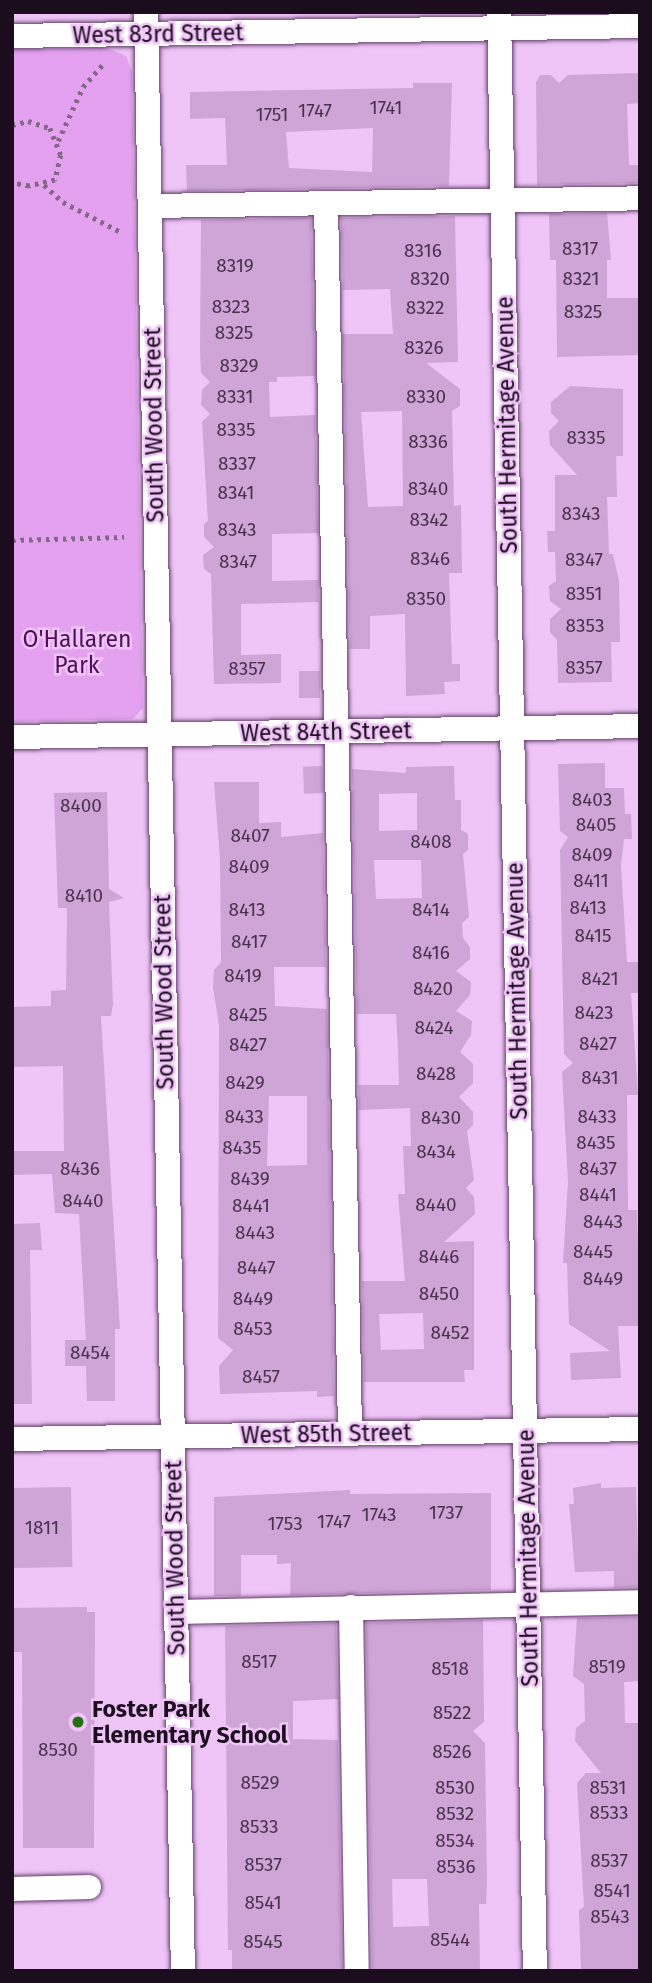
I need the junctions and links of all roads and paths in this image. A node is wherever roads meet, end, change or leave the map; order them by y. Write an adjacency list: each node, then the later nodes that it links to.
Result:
1 (499, 20): 2 (street, West 83rd Street); 3 (street, West 83rd Street); 11 (street, South Hermitage Avenue)
2 (146, 23): 4 (street, West 83rd Street); 13 (street, South Wood Street)
3 (640, 26)
4 (12, 36)
5 (103, 64): 7 (path)
6 (12, 125): 7 (path)
7 (57, 142): 9 (path)
8 (12, 183): 9 (path)
9 (44, 185): 14 (path)
10 (640, 198): 11 (street)
11 (503, 200): 12 (street); 18 (street, South Hermitage Avenue)
12 (326, 203): 13 (street); 19 (street)
13 (150, 206): 20 (street, South Wood Street)
14 (119, 231)
15 (124, 537): 16 (path)
16 (12, 540)
17 (640, 726): 18 (street, West 84th Street)
18 (512, 729): 19 (street, West 84th Street); 23 (street, South Hermitage Avenue)
19 (334, 732): 20 (street, West 84th Street); 24 (street)
20 (159, 735): 21 (street, West 84th Street); 25 (street, South Wood Street)
21 (12, 737)
22 (640, 1429): 23 (street, West 85th Street)
23 (525, 1431): 24 (street, West 85th Street); 28 (street, South Hermitage Avenue)
24 (350, 1433): 25 (street, West 85th Street)
25 (172, 1436): 26 (street, West 85th Street); 30 (street, South Wood Street)
26 (12, 1439)
27 (640, 1602): 28 (street)
28 (529, 1604): 29 (street); 35 (street, South Hermitage Avenue)
29 (351, 1607): 30 (street); 34 (street)
30 (176, 1612): 33 (street, South Wood Street)
31 (89, 1887): 32 (street)
32 (12, 1889)
33 (183, 1971)
34 (357, 1971)
35 (536, 1971)

